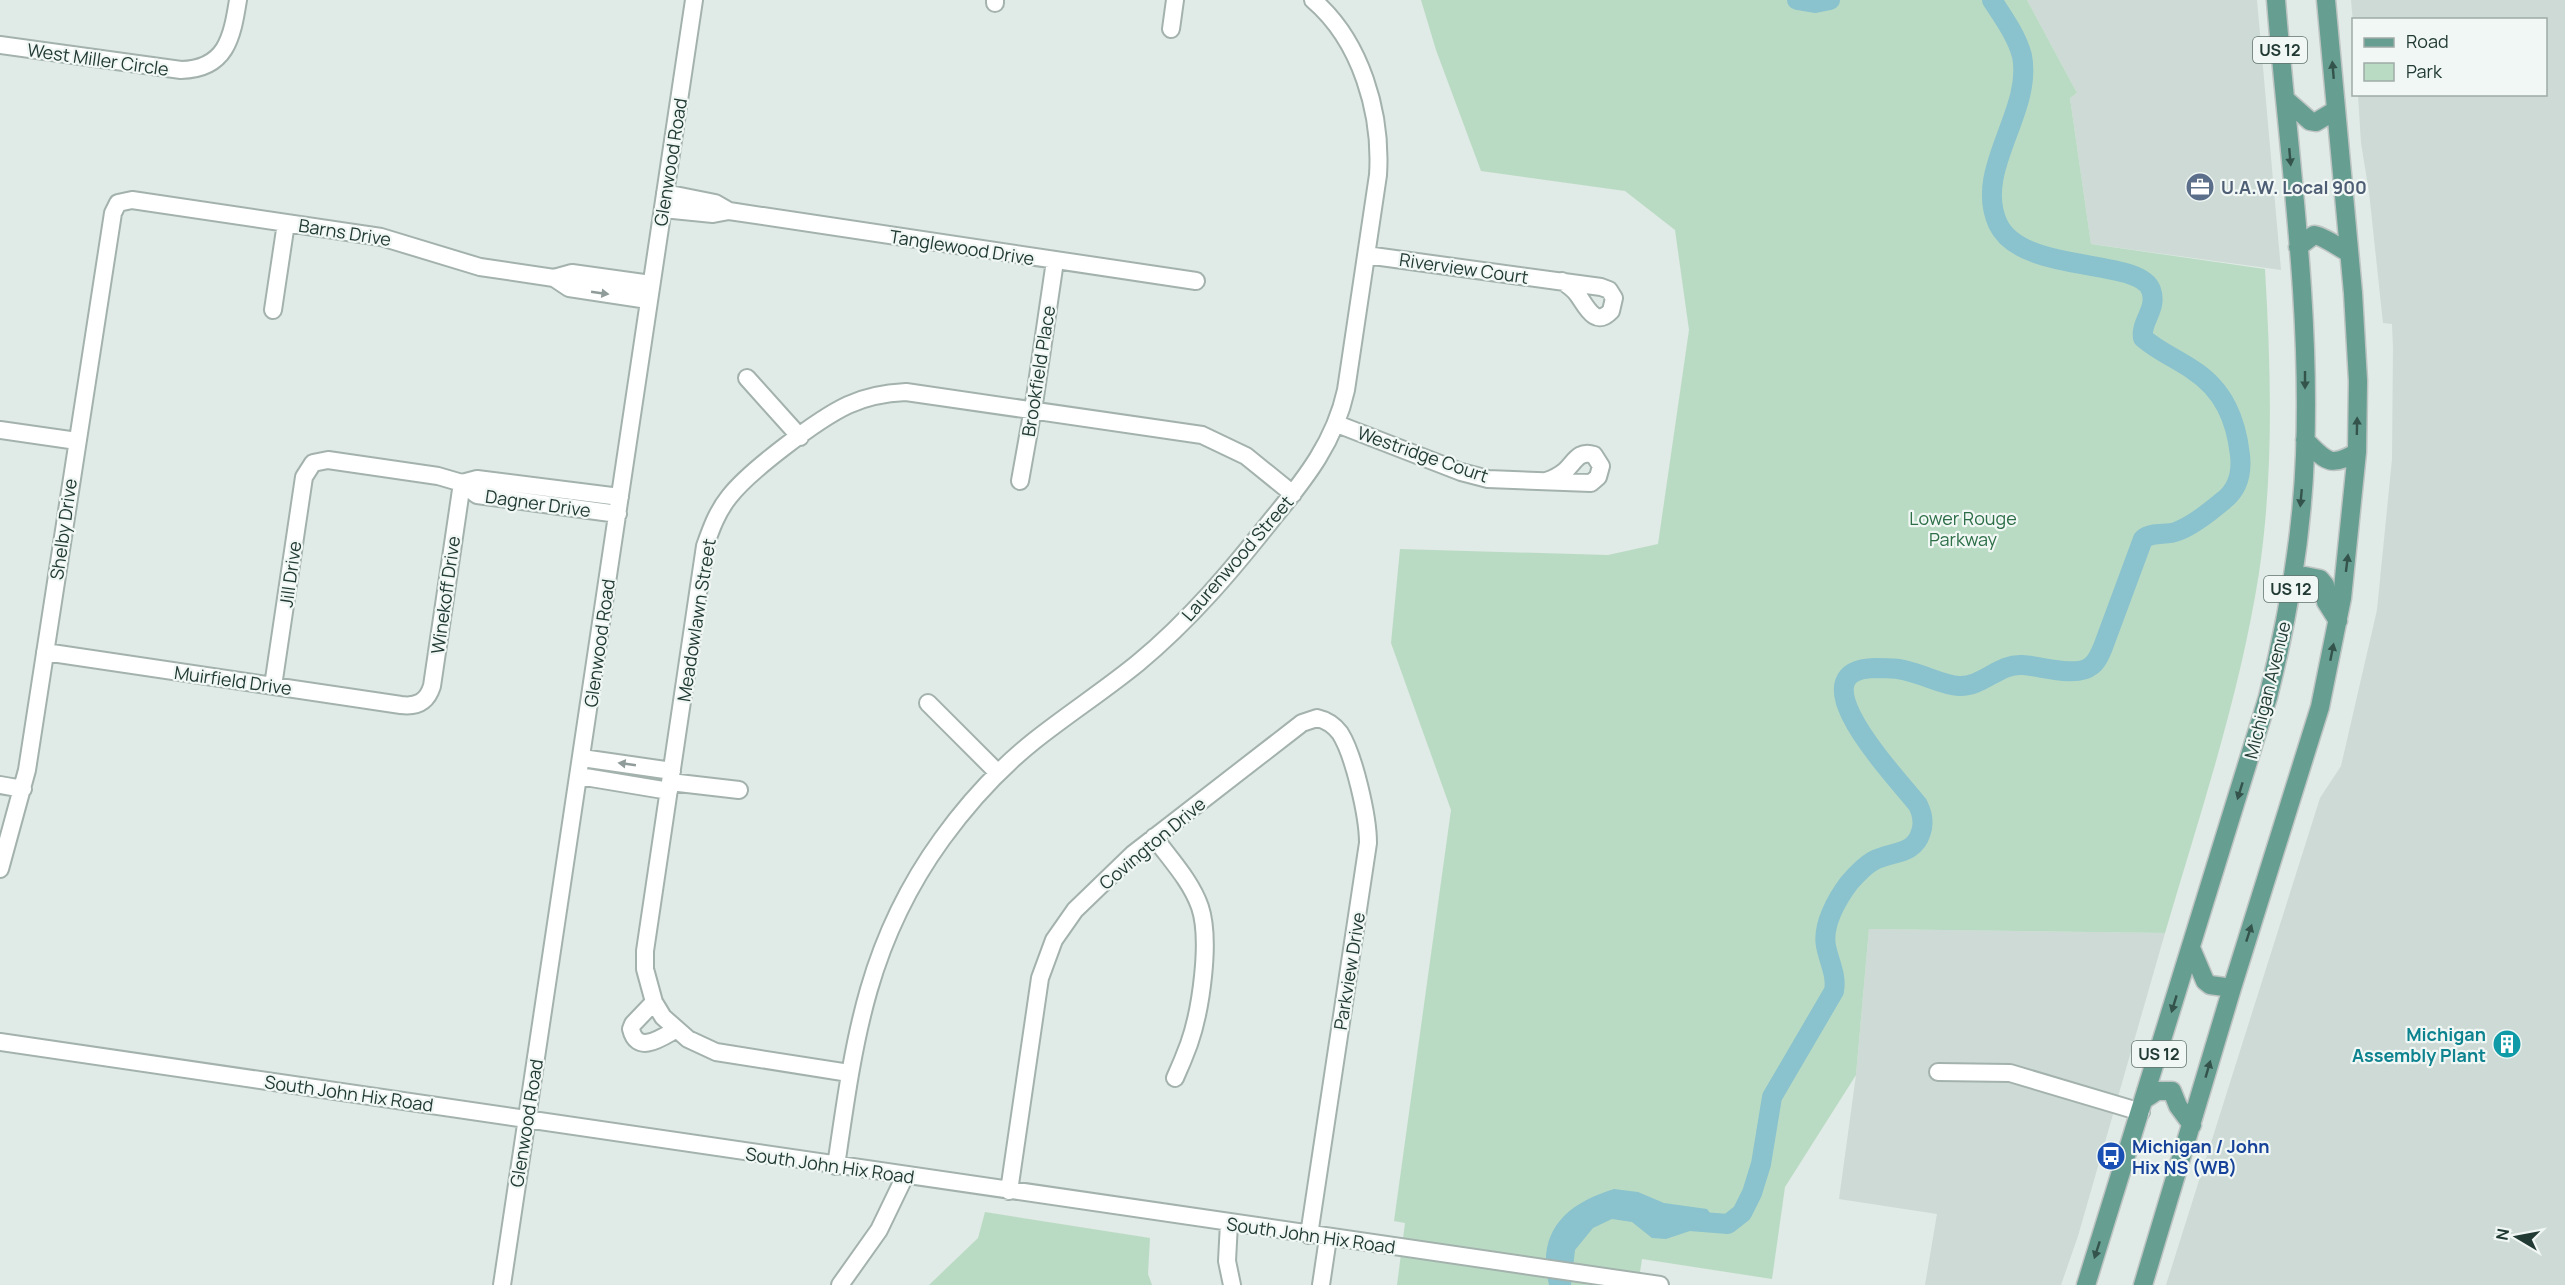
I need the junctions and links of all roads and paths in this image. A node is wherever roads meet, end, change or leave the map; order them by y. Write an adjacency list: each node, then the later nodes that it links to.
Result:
1 (238, 0): 8 (street, West Miller Circle)
2 (694, 0): 12 (street, Glenwood Road)
3 (1175, 0): 7 (street)
4 (1313, 0): 16 (street, Laurenwood Street)
5 (2276, 0): 9 (main road, Michigan Avenue / US 12)
6 (2326, 0): 10 (main road, US 12, one-way to 6)
7 (1171, 29)
8 (0, 45)
9 (2285, 99): 10 (main road); 14 (main road, Michigan Avenue / US 12, one-way to 14)
10 (2336, 110): 15 (main road, US 12)
11 (132, 200): 13 (street, Barns Drive); 28 (street, Shelby Drive)
12 (664, 201): 17 (street, Tanglewood Drive); 20 (street, Glenwood Road)
13 (286, 223): 20 (street, Barns Drive); 21 (street)
14 (2298, 247): 15 (main road); 27 (main road, Michigan Avenue / US 12, one-way to 27)
15 (2349, 253): 29 (main road, US 12, one-way to 15)
16 (1366, 255): 19 (street, Riverview Court); 24 (street, Laurenwood Street)
17 (1055, 261): 18 (street, Tanglewood Drive); 23 (street, Brookfield Place)
18 (1196, 281)
19 (1562, 281)
20 (650, 292): 35 (street, Glenwood Road)
21 (273, 310)
22 (747, 378): 26 (street)
23 (1033, 409): 26 (street, Meadowlawn Street); 31 (street, Brookfield Place); 34 (street, Meadowlawn Street)
24 (1337, 423): 32 (street, Westridge Court); 34 (street, Laurenwood Street)
25 (0, 430): 28 (street)
26 (801, 437): 46 (street, Meadowlawn Street)
27 (2305, 440): 29 (main road); 36 (main road, Michigan Avenue / US 12, one-way to 36)
28 (77, 441): 38 (street, Shelby Drive)
29 (2357, 452): 37 (main road, US 12, one-way to 29)
30 (310, 465): 33 (street, Dagner Drive); 39 (street, Jill Drive)
31 (1020, 481)
32 (1546, 482)
33 (462, 483): 35 (street, Dagner Drive); 40 (street, Winekoff Drive)
34 (1293, 494): 44 (street, Laurenwood Street)
35 (619, 506): 43 (street, Glenwood Road)
36 (2293, 581): 37 (main road); 52 (main road, Michigan Avenue / US 12, one-way to 52)
37 (2338, 621): 53 (main road, US 12, one-way to 37)
38 (45, 652): 39 (street, Muirfield Drive); 48 (street, Shelby Drive)
39 (273, 686): 40 (street, Muirfield Drive)
40 (421, 703)
41 (928, 703): 44 (street)
42 (1322, 719): 50 (street, Covington Drive); 67 (street, Parkview Drive)
43 (582, 758): 45 (street, Glenwood Road); 46 (street, one-way to 43)
44 (998, 773): 58 (street, Laurenwood Street)
45 (579, 776): 46 (street); 61 (street, Glenwood Road)
46 (670, 781): 49 (street); 54 (street, Meadowlawn Street)
47 (0, 785): 48 (street)
48 (23, 789): 51 (street, Shelby Drive)
49 (739, 790)
50 (1154, 837): 59 (street); 65 (street, Covington Drive)
51 (0, 868)
52 (2192, 948): 53 (main road); 60 (main road, Michigan Avenue / US 12, one-way to 60)
53 (2232, 988): 62 (main road, US 12, one-way to 53)
54 (654, 1002): 55 (street, Meadowlawn Street); 55 (street)
55 (675, 1030): 58 (street, Meadowlawn Street)
56 (0, 1042): 61 (street, South John Hix Road)
57 (1938, 1072): 60 (street)
58 (849, 1073): 63 (street, Laurenwood Street)
59 (1175, 1078)
60 (2143, 1106): 62 (main road); 74 (main road, Michigan Avenue / US 12, one-way to 74)
61 (527, 1118): 63 (street, South John Hix Road); 69 (street, Glenwood Road)
62 (2192, 1125): 75 (main road, US 12)
63 (836, 1166): 64 (street, South John Hix Road)
64 (905, 1176): 65 (street, South John Hix Road); 70 (street)
65 (1009, 1191): 66 (street, South John Hix Road)
66 (1229, 1223): 67 (street, South John Hix Road); 71 (street)
67 (1309, 1235): 68 (street, South John Hix Road)
68 (1328, 1238): 72 (street); 73 (street, South John Hix Road)
69 (502, 1285)
70 (840, 1285)
71 (1232, 1285)
72 (1321, 1285)
73 (1660, 1285)
74 (2086, 1285)
75 (2143, 1285)

